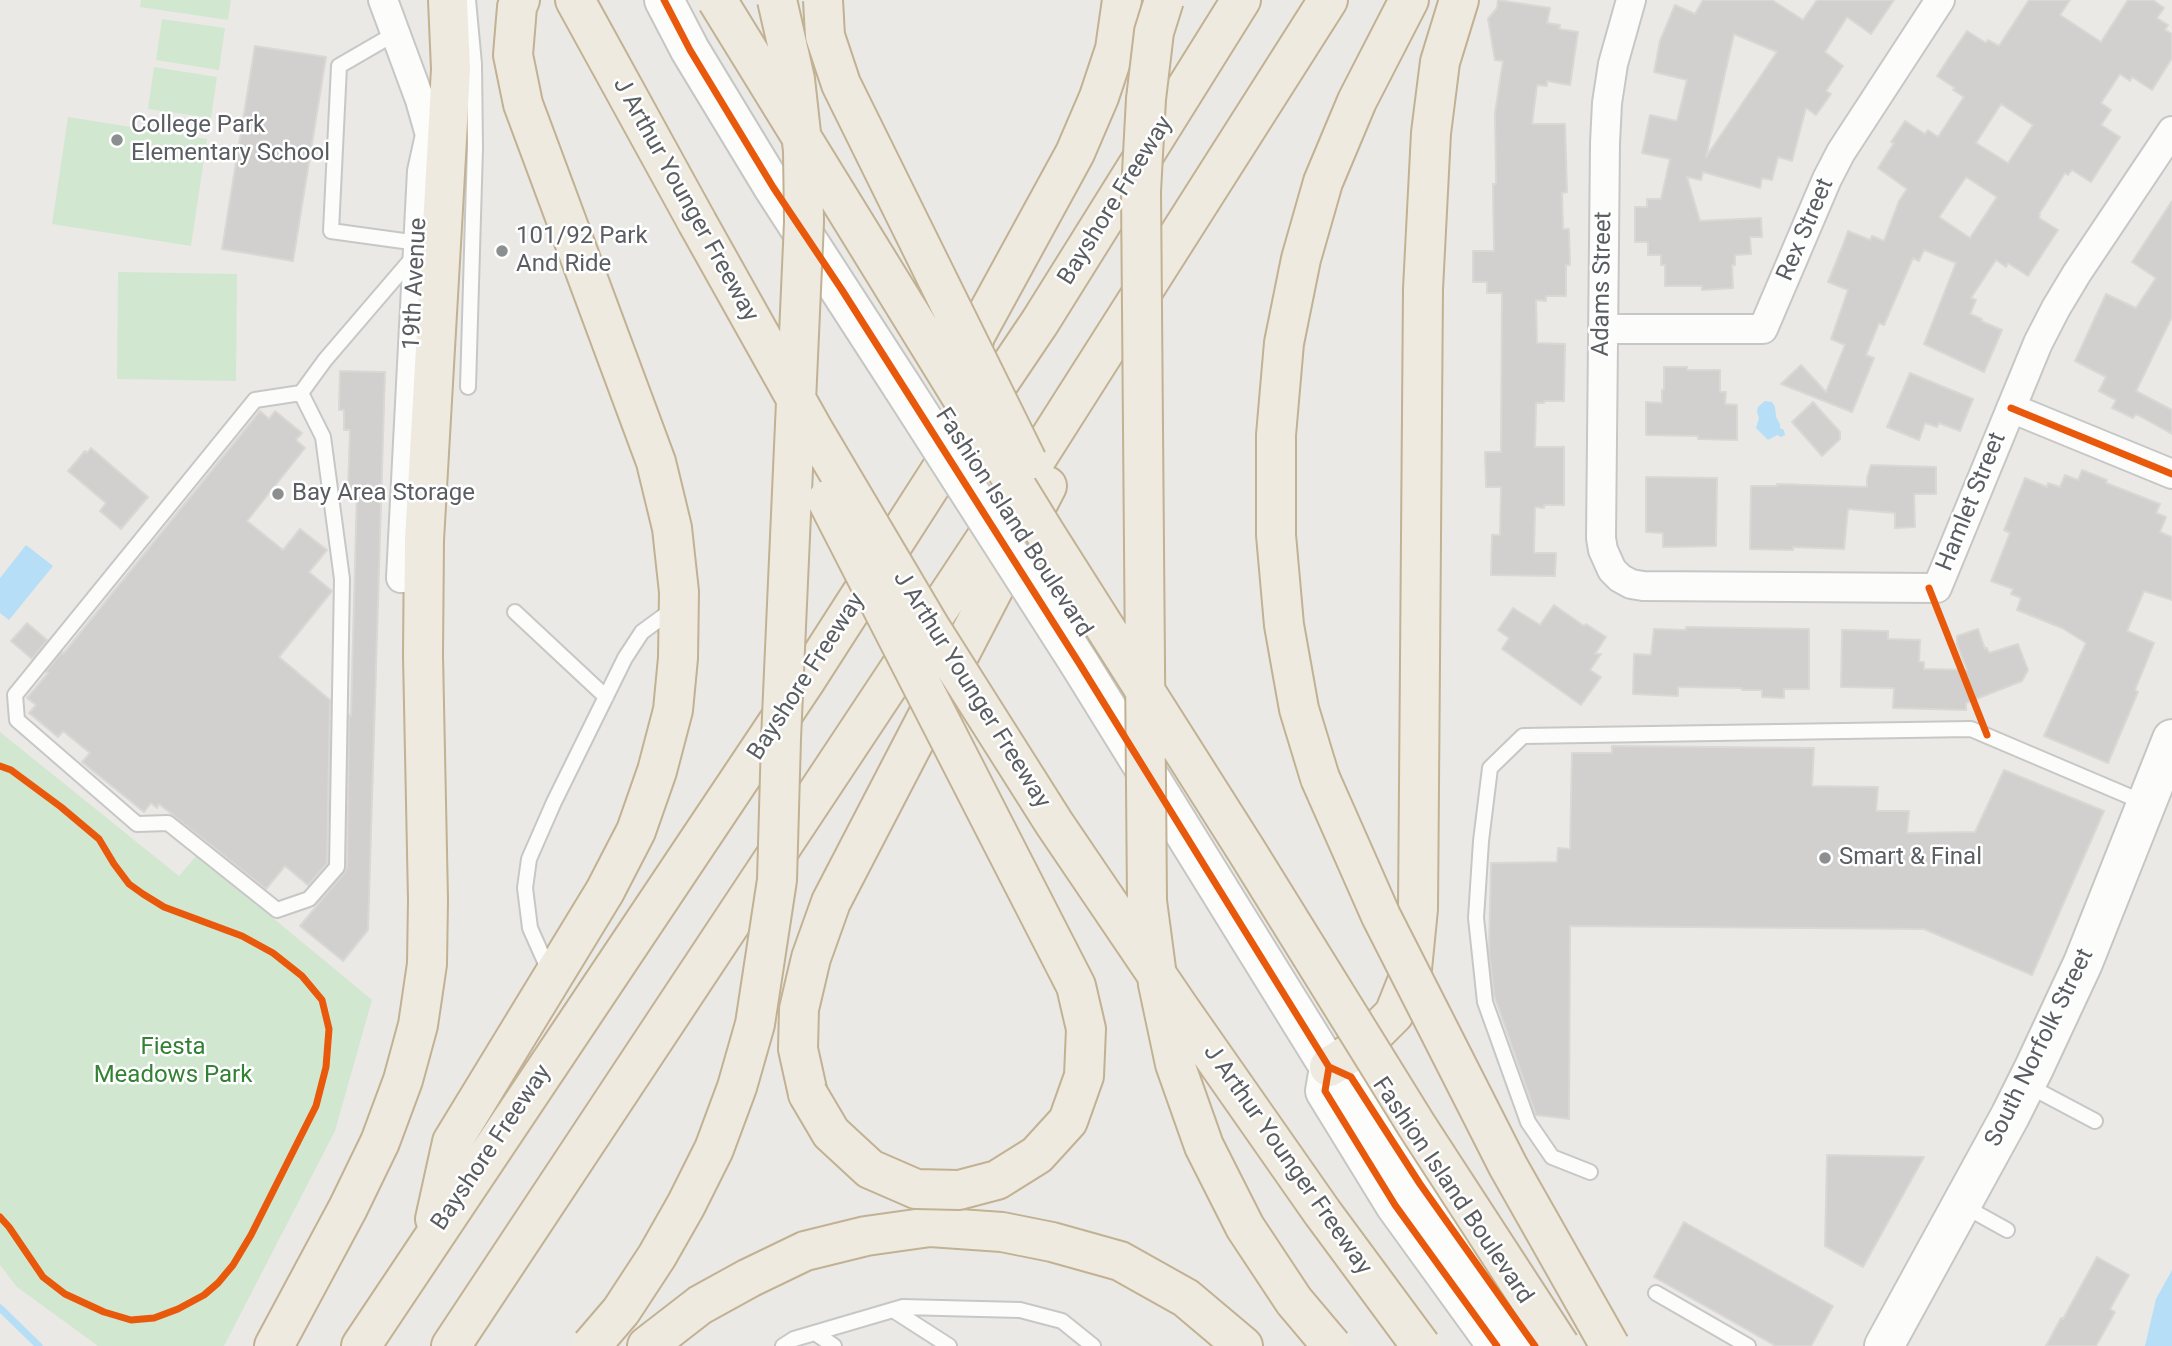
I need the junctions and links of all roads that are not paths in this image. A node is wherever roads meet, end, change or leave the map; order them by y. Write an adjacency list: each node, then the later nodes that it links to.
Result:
1 (383, 0): 18 (street, 19th Avenue)
2 (448, 0): 49 (highway)
3 (468, 0): 26 (lane)
4 (520, 0): 33 (highway)
5 (575, 0): 22 (highway, J Arthur Younger Freeway)
6 (664, 0): 39 (main road, Fashion Island Boulevard, bridge)
7 (718, 0): 37 (highway, bridge)
8 (777, 0): 52 (highway, bridge)
9 (823, 0): 37 (highway, bridge)
10 (1122, 0): 29 (highway)
11 (1164, 0): 59 (highway, bridge)
12 (1241, 0): 29 (highway, Bayshore Freeway)
13 (1328, 0): 23 (highway)
14 (1409, 0): 64 (highway, bridge)
15 (1458, 0): 39 (highway)
16 (1631, 0): 25 (street, Adams Street)
17 (1940, 0): 25 (street, Rex Street)
18 (396, 33): 24 (street, 19th Avenue); 24 (lane)
19 (471, 111): 21 (lane)
20 (2172, 131): 28 (street, Hamlet Street)
21 (453, 213)
22 (698, 222): 23 (highway, bridge); 60 (highway, J Arthur Younger Freeway, bridge)
23 (1175, 241): 51 (highway)
24 (418, 247): 27 (lane); 32 (street, 19th Avenue)
25 (1603, 329): 31 (street, Adams Street)
26 (468, 387)
27 (301, 393): 27 (lane)
28 (2011, 408): 30 (street); 31 (street, Hamlet Street)
29 (949, 457): 45 (highway, Bayshore Freeway)
30 (2172, 474)
31 (1612, 570)
32 (401, 578)
33 (679, 605): 35 (lane); 38 (highway)
34 (515, 612): 35 (lane)
35 (606, 697): 38 (lane)
36 (2162, 774): 40 (main road, South Norfolk Street); 42 (lane)
37 (1246, 850): 63 (highway, bridge)
38 (553, 978): 45 (highway)
39 (1329, 1068): 61 (main road, Fashion Island Boulevard); 62 (main road, Fashion Island Boulevard)
40 (2025, 1084): 41 (lane); 43 (main road, South Norfolk Street)
41 (2095, 1121)
42 (1590, 1172)
43 (1962, 1205): 44 (lane); 66 (main road, South Norfolk Street)
44 (2007, 1230)
45 (430, 1242): 50 (highway, Bayshore Freeway)
46 (1656, 1293): 65 (lane)
47 (892, 1310): 48 (lane); 56 (lane); 57 (lane)
48 (815, 1333): 54 (lane); 55 (lane)
49 (274, 1346)
50 (361, 1346)
51 (451, 1346)
52 (591, 1346)
53 (647, 1346): 58 (highway)
54 (783, 1346)
55 (834, 1346)
56 (949, 1346)
57 (1093, 1346)
58 (1243, 1346)
59 (1332, 1346)
60 (1421, 1346)
61 (1497, 1346)
62 (1535, 1346)
63 (1560, 1346)
64 (1610, 1346)
65 (1748, 1346)
66 (1884, 1346)

